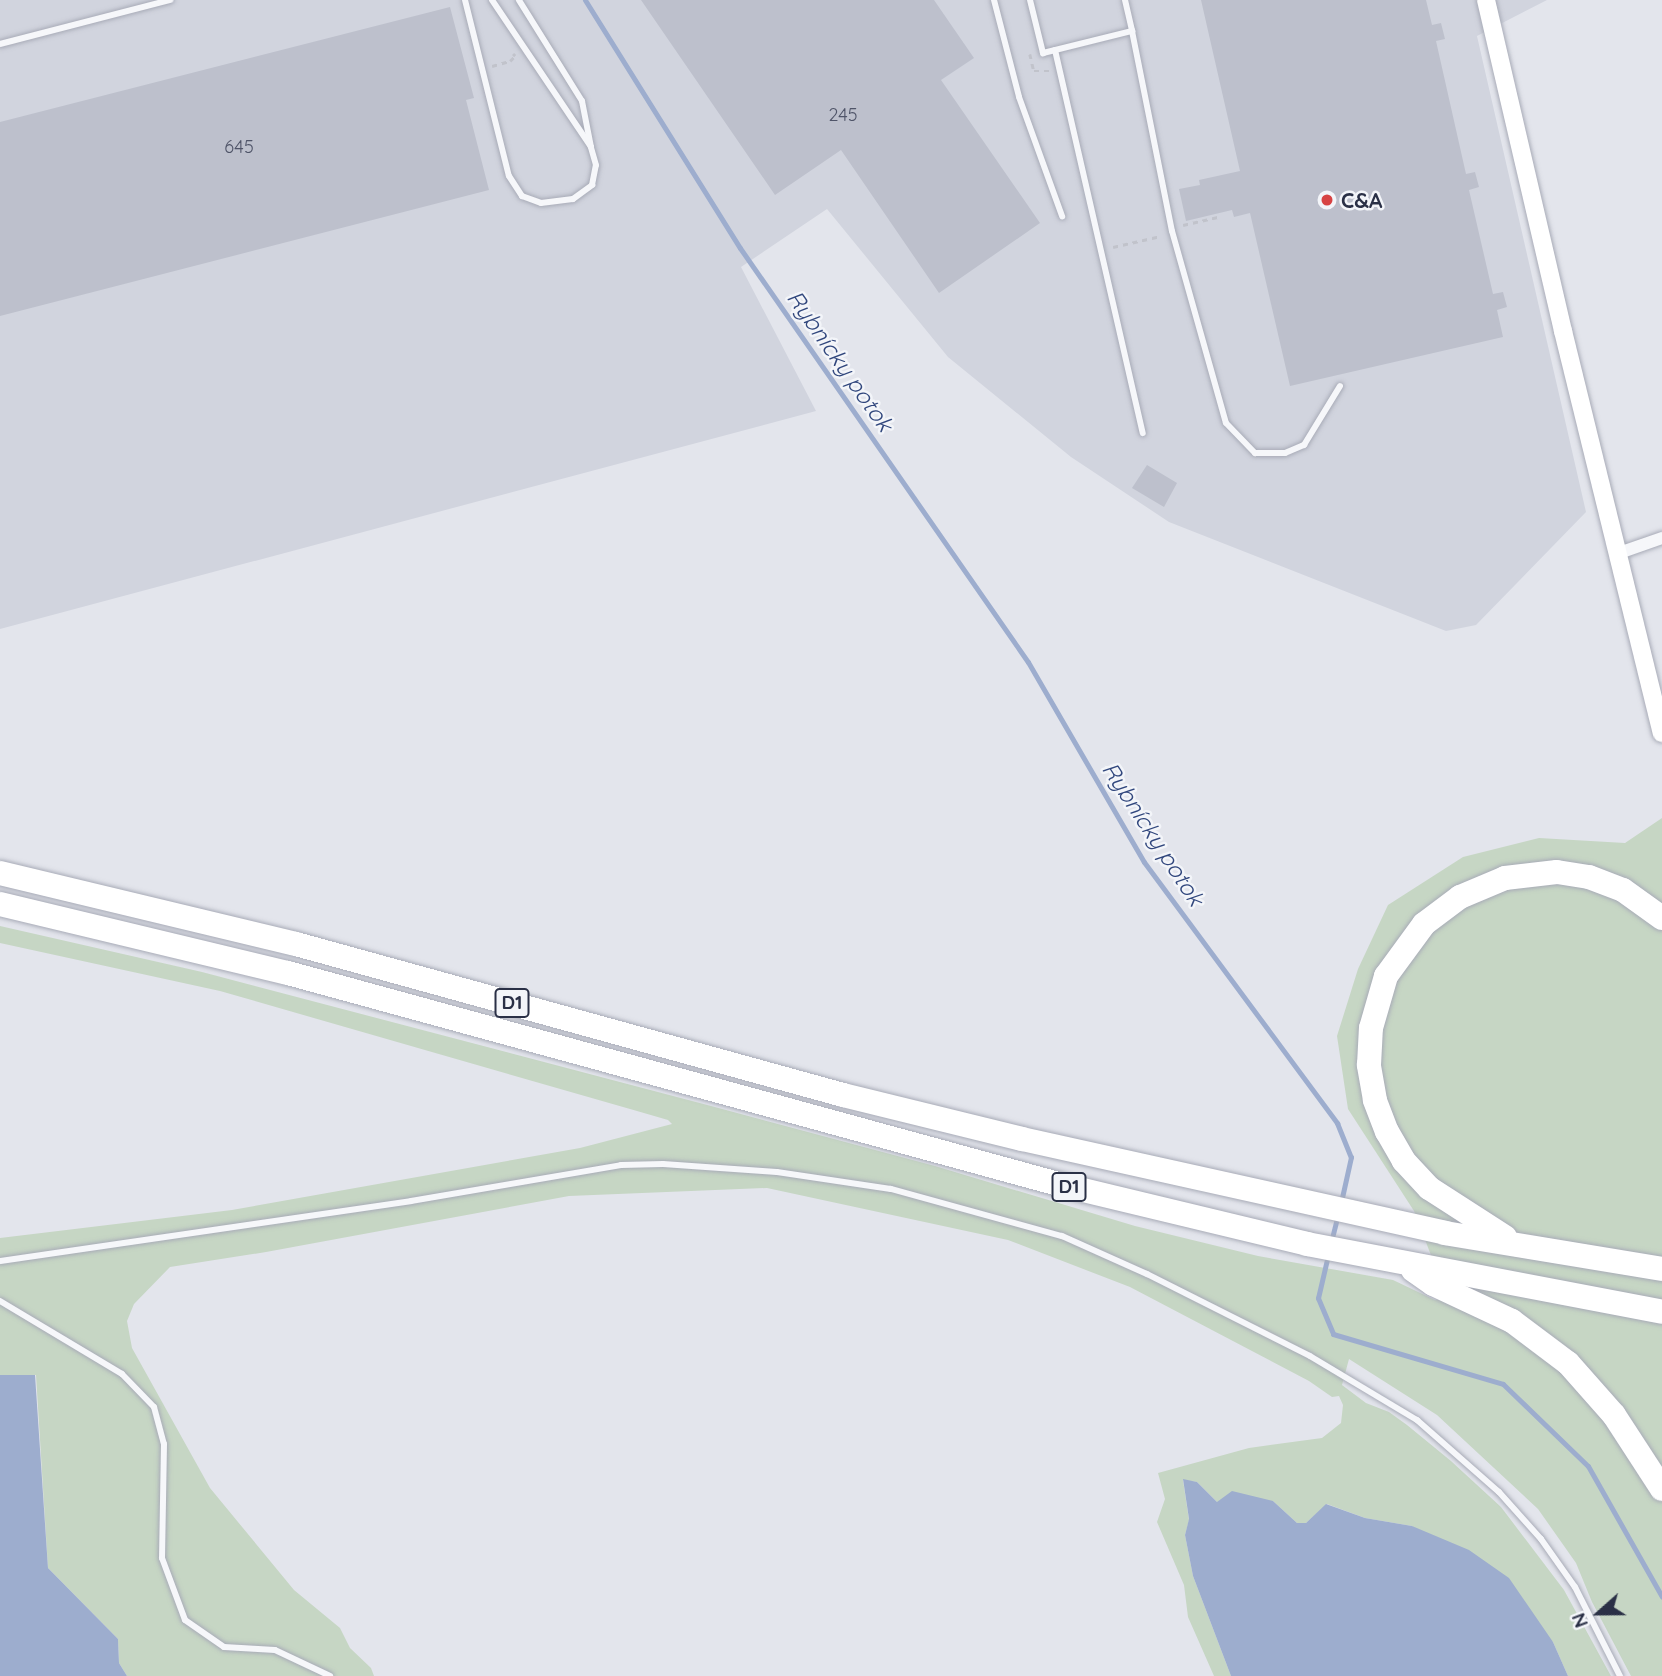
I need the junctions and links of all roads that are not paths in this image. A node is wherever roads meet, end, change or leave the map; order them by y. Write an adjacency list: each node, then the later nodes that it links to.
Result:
1 (170, 0): 10 (lane)
2 (465, 0): 12 (lane)
3 (492, 0): 12 (lane)
4 (519, 0): 12 (lane)
5 (994, 0): 13 (lane)
6 (1030, 0): 11 (lane)
7 (1125, 0): 9 (lane)
8 (1486, 0): 17 (main road)
9 (1132, 31): 11 (lane); 14 (lane)
10 (0, 44)
11 (1055, 50): 15 (lane)
12 (591, 147)
13 (1062, 216)
14 (1340, 386)
15 (1143, 433)
16 (1662, 538): 17 (street)
17 (1619, 553): 18 (main road)
18 (1662, 733)
19 (0, 873): 22 (highway, D1)
20 (0, 904): 24 (highway, D1)
21 (1662, 918): 22 (highway)
22 (1515, 1243): 25 (highway, D1)
23 (0, 1261): 30 (lane)
24 (1404, 1264): 27 (highway, D1); 28 (highway)
25 (1662, 1269)
26 (0, 1301): 29 (lane)
27 (1662, 1312)
28 (1662, 1489)
29 (330, 1676)
30 (1620, 1676)

